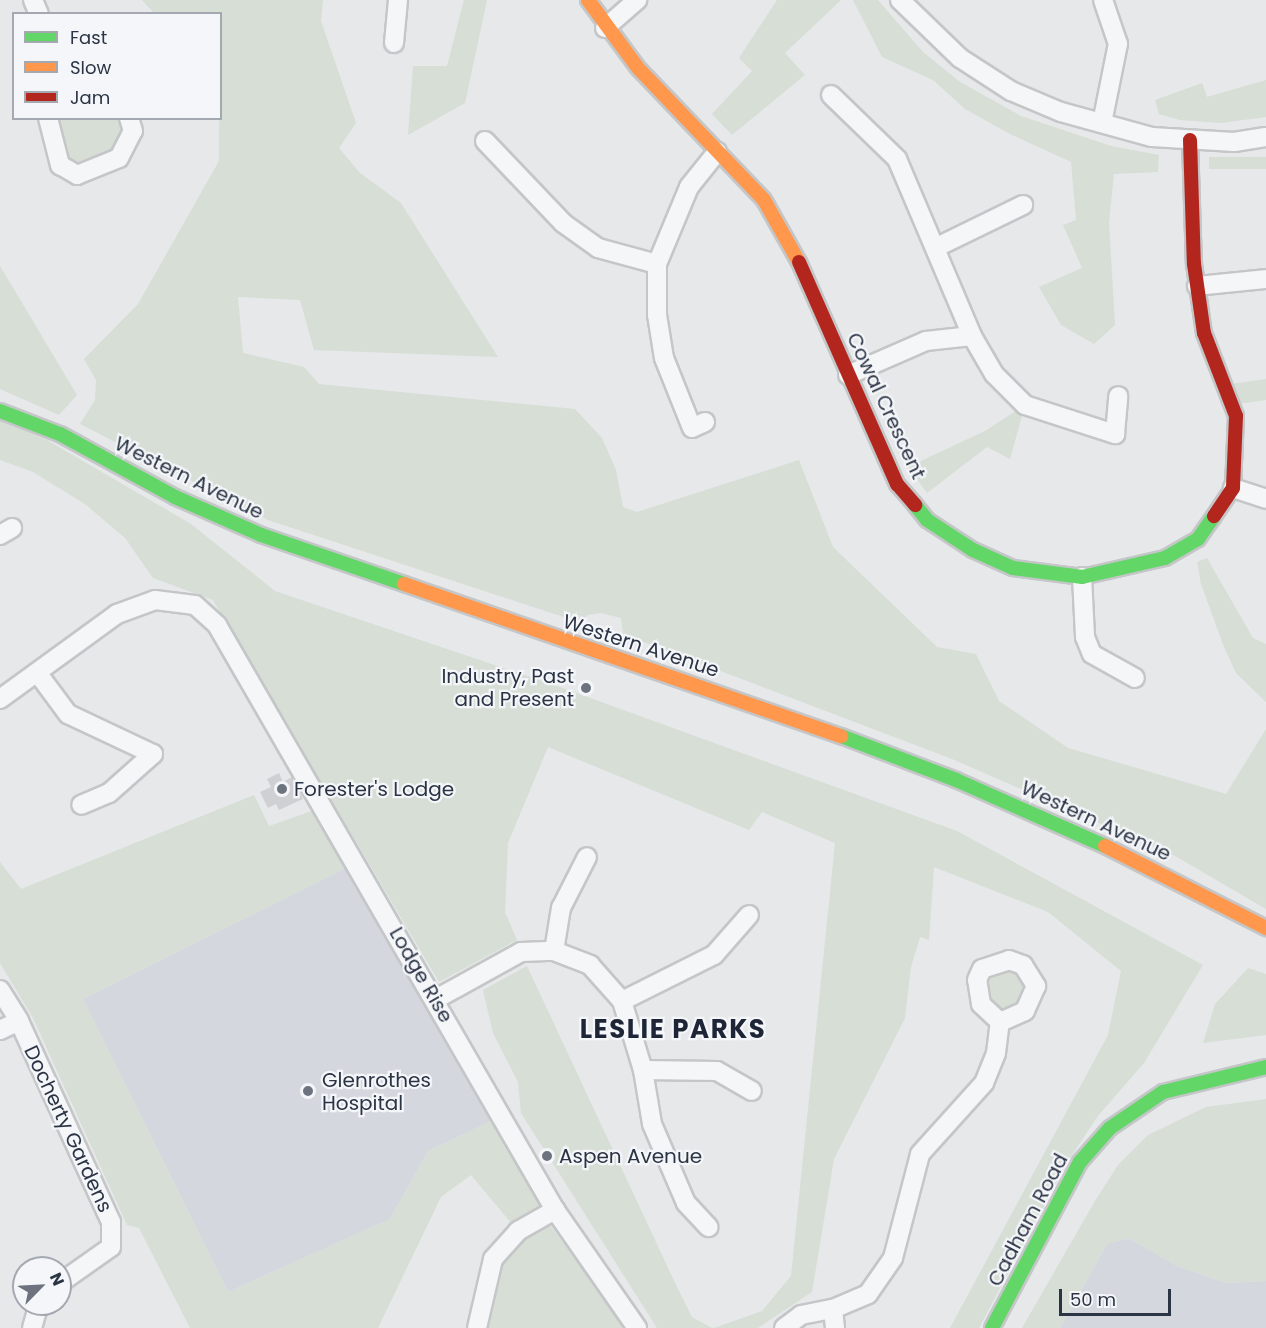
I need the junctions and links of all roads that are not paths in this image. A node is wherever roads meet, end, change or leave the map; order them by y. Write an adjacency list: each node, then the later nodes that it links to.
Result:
1 (398, 0): 7 (street)
2 (588, 0): 6 (street, Cowal Crescent)
3 (637, 0): 6 (street)
4 (900, 0): 11 (street)
5 (1103, 0): 11 (street)
6 (605, 28): 15 (street, Cowal Crescent)
7 (393, 43)
8 (831, 95): 17 (street)
9 (49, 120): 10 (street)
10 (130, 120)
11 (1102, 123): 13 (street)
12 (1266, 137): 13 (street)
13 (1190, 140): 20 (street, Cowal Crescent)
14 (485, 141): 18 (street)
15 (717, 152): 18 (street); 22 (street, Cowal Crescent)
16 (1023, 205): 17 (street)
17 (937, 247): 21 (street)
18 (657, 264): 25 (street)
19 (1266, 279): 20 (street)
20 (1197, 286): 26 (street, Cowal Crescent)
21 (972, 336): 22 (street); 23 (street)
22 (848, 375): 28 (street, Cowal Crescent)
23 (1118, 396)
24 (0, 411): 35 (street, Western Avenue)
25 (692, 428)
26 (1233, 488): 27 (street); 28 (street, Cowal Crescent)
27 (1266, 499)
28 (1082, 577): 30 (street)
29 (39, 675): 31 (street); 32 (street); 38 (street, Lodge Rise)
30 (1135, 678)
31 (0, 699)
32 (81, 805)
33 (588, 857): 36 (street)
34 (749, 915): 39 (street)
35 (1266, 928)
36 (554, 951): 38 (street); 39 (street)
37 (0, 990): 40 (street)
38 (436, 999): 46 (street, Lodge Rise)
39 (622, 1001): 44 (street)
40 (19, 1021): 42 (street); 48 (street, Docherty Gardens)
41 (1000, 1022): 49 (street)
42 (0, 1030)
43 (1266, 1067): 54 (street, Cadham Road)
44 (643, 1070): 45 (street); 47 (street)
45 (752, 1091)
46 (555, 1210): 50 (street); 51 (street, Lodge Rise)
47 (708, 1227)
48 (72, 1275)
49 (833, 1309): 52 (street); 53 (street)
50 (477, 1328)
51 (637, 1328)
52 (784, 1328)
53 (835, 1328)
54 (992, 1328)

